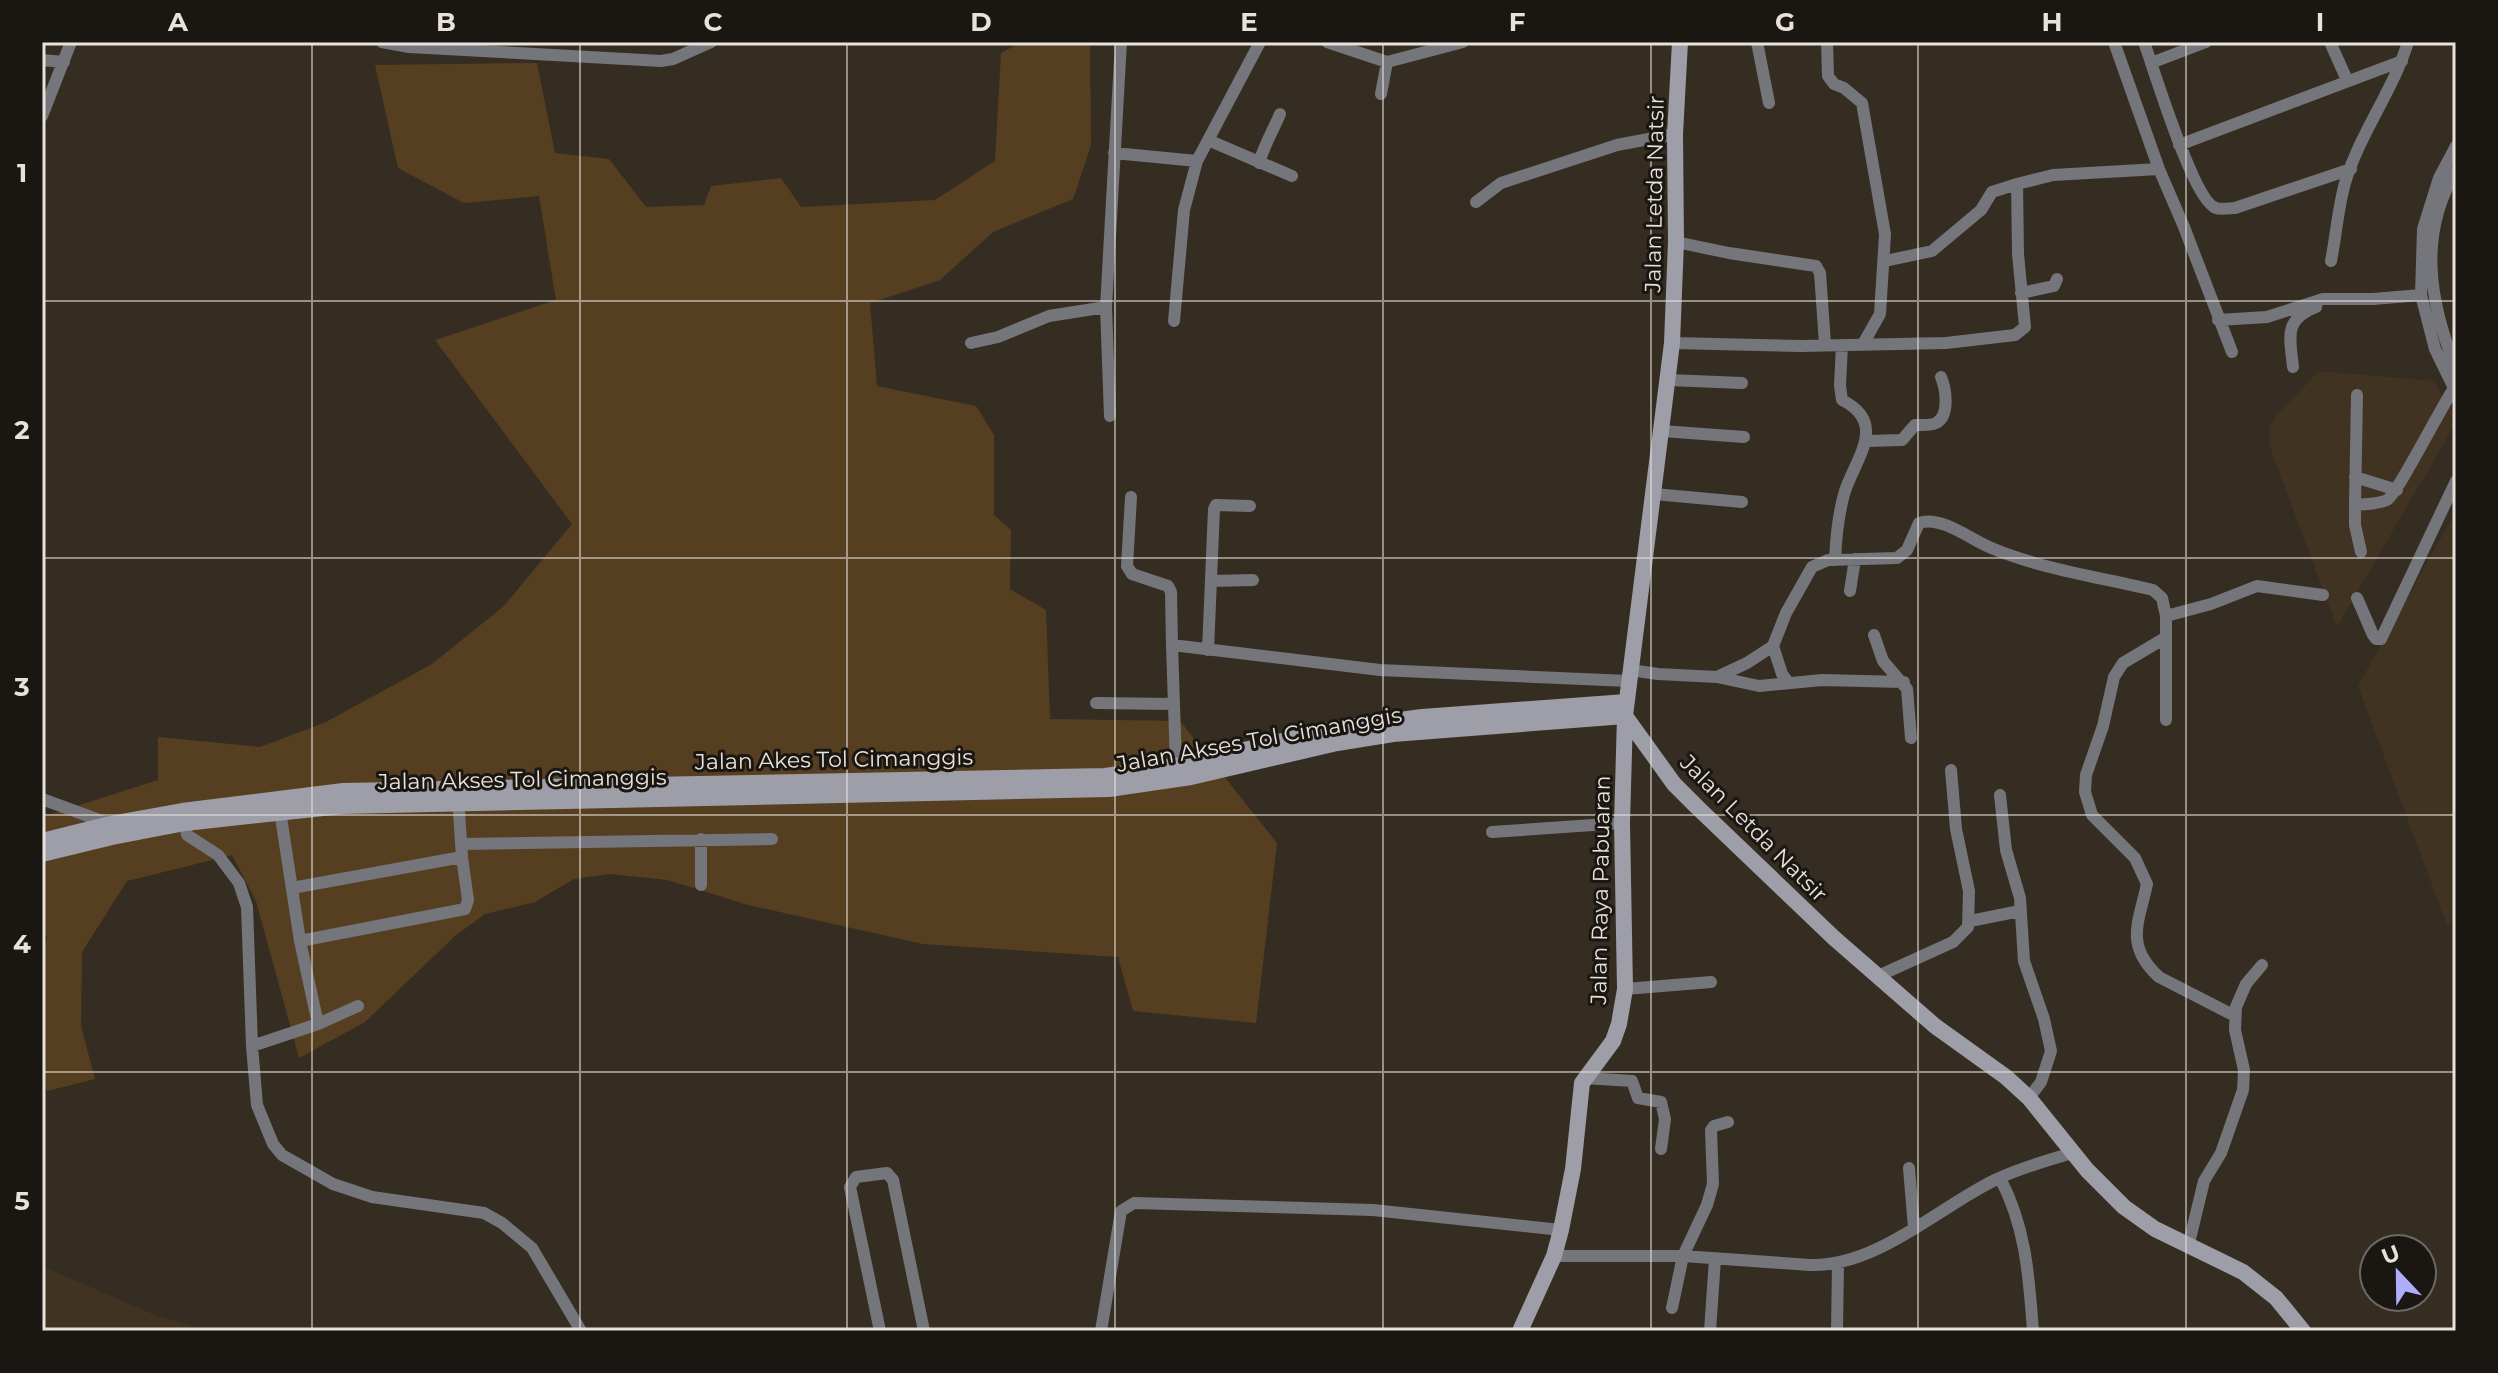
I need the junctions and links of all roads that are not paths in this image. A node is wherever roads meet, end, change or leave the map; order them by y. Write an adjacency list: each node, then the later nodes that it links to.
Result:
1 (71, 42): 20 (street)
2 (382, 42): 17 (street)
3 (588, 42): 17 (street)
4 (711, 42): 17 (street)
5 (1121, 42): 32 (street)
6 (1260, 42): 29 (street)
7 (1327, 42): 21 (street)
8 (1463, 42): 21 (street)
9 (1680, 42): 28 (main road, Jalan Letda Natsir)
10 (1757, 42): 25 (street)
11 (1827, 42): 42 (street)
12 (2114, 42): 35 (street)
13 (2144, 42): 22 (street)
14 (2206, 42): 22 (street)
15 (2330, 42): 23 (street)
16 (2408, 42): 19 (street)
17 (588, 57)
18 (42, 60): 20 (street)
19 (2402, 61): 23 (street); 36 (street)
20 (64, 62): 27 (street)
21 (1387, 62): 24 (street)
22 (2151, 63): 30 (street)
23 (2347, 80): 30 (street)
24 (1381, 94)
25 (1769, 103)
26 (1280, 114): 34 (street)
27 (42, 116)
28 (1675, 134): 40 (street); 41 (main road, Jalan Letda Natsir)
29 (1208, 140): 33 (street); 34 (street)
30 (2179, 145): 36 (street)
31 (2456, 146): 46 (street)
32 (1114, 153): 33 (street); 47 (street)
33 (1197, 161): 49 (street)
34 (1259, 163): 38 (street)
35 (2159, 169): 39 (street); 48 (street)
36 (2351, 169): 43 (street)
37 (2456, 171): 57 (street)
38 (1292, 176)
39 (2017, 184): 42 (street); 45 (street)
40 (1476, 202)
41 (1676, 242): 51 (main road, Jalan Letda Natsir); 52 (street)
42 (1885, 261): 53 (street)
43 (2331, 261)
44 (2057, 279): 45 (street)
45 (2021, 293): 53 (street)
46 (2422, 299): 48 (street); 56 (street); 61 (street)
47 (1106, 307): 50 (street); 63 (street)
48 (2218, 320): 55 (street)
49 (1174, 321)
50 (971, 343)
51 (1672, 343): 52 (street); 59 (main road, Jalan Letda Natsir)
52 (1825, 344): 54 (street)
53 (1863, 344): 54 (street)
54 (1842, 345): 66 (street)
55 (2232, 352)
56 (2293, 367)
57 (2456, 369)
58 (1941, 377): 66 (street)
59 (1669, 380): 60 (street); 64 (main road, Jalan Letda Natsir)
60 (1742, 383)
61 (2455, 388): 69 (street)
62 (2357, 395): 67 (street)
63 (1110, 416)
64 (1662, 431): 65 (street); 70 (main road, Jalan Letda Natsir)
65 (1744, 437)
66 (1867, 441): 77 (street)
67 (2355, 477): 69 (street); 73 (street)
68 (2456, 481): 82 (street)
69 (2397, 490): 73 (street)
70 (1654, 494): 72 (street); 89 (main road, Jalan Letda Natsir)
71 (1131, 497): 86 (street)
72 (1742, 502)
73 (2355, 505): 75 (street)
74 (1250, 506): 79 (street)
75 (2361, 552)
76 (1855, 559): 77 (street); 80 (street); 83 (street)
77 (1835, 560): 87 (street)
78 (1253, 580): 79 (street)
79 (1211, 581): 88 (street)
80 (1850, 591)
81 (2323, 595): 83 (street)
82 (2357, 598)
83 (2166, 616): 85 (street)
84 (1874, 635): 92 (street)
85 (2165, 638): 96 (street); 123 (street)
86 (1172, 645): 88 (street); 94 (street)
87 (1773, 646): 90 (street); 91 (street)
88 (1208, 650): 89 (street)
89 (1629, 676): 90 (street); 95 (main road, Jalan Letda Natsir)
90 (1717, 677): 91 (street)
91 (1788, 682): 92 (street)
92 (1904, 682): 97 (street)
93 (1096, 703): 94 (street)
94 (1173, 704): 98 (street)
95 (1625, 709): 98 (main road, Jalan Akes Tol Cimanggis); 100 (main road, Jalan Akses Tol Cimanggis); 105 (main road, Jalan Raya Pabuaran); 119 (main road, Jalan Letda Natsir)
96 (2166, 720)
97 (1911, 738)
98 (1176, 766): 100 (main road, Jalan Akes Tol Cimanggis)
99 (1951, 770): 116 (street)
100 (458, 795): 103 (main road, Jalan Akses Tol Cimanggis); 104 (main road, Jalan Akes Tol Cimanggis); 111 (street)
101 (2000, 795): 115 (street)
102 (42, 799): 106 (street)
103 (280, 811): 104 (main road, Jalan Akses Tol Cimanggis); 114 (street)
104 (184, 817): 106 (main road, Jalan Akses Tol Cimanggis); 125 (street)
105 (1622, 823): 107 (street); 121 (main road, Jalan Raya Pabuaran)
106 (111, 830): 110 (main road); 112 (main road, Jalan Akses Tol Cimanggis)
107 (1492, 832)
108 (701, 839): 109 (street); 111 (street); 113 (street)
109 (772, 839)
110 (42, 841)
111 (461, 851): 114 (street); 117 (street)
112 (42, 854)
113 (701, 885)
114 (292, 888): 117 (street)
115 (2020, 911): 116 (street); 127 (street)
116 (1970, 921): 119 (street)
117 (300, 941): 124 (street)
118 (2262, 965): 123 (street)
119 (1878, 976): 127 (main road, Jalan Letda Natsir)
120 (1711, 982): 121 (street)
121 (1625, 989): 126 (main road, Jalan Raya Pabuaran)
122 (358, 1006): 124 (street)
123 (2235, 1016): 135 (street)
124 (318, 1024): 125 (street)
125 (252, 1046): 141 (street)
126 (1584, 1078): 129 (street); 134 (main road, Jalan Raya Pabuaran)
127 (2029, 1098): 130 (main road, Jalan Letda Natsir)
128 (1728, 1122): 137 (street)
129 (1661, 1149)
130 (2072, 1153): 132 (street); 135 (main road, Jalan Letda Natsir)
131 (1909, 1168): 133 (street)
132 (2000, 1178): 133 (street); 148 (street)
133 (1914, 1228): 139 (street)
134 (1561, 1230): 136 (main road, Jalan Raya Pabuaran); 144 (street)
135 (2189, 1243): 149 (main road, Jalan Letda Natsir)
136 (1554, 1256): 137 (street); 145 (main road, Jalan Raya Pabuaran)
137 (1683, 1256): 138 (street); 140 (street)
138 (1715, 1259): 139 (street); 146 (street)
139 (1838, 1263): 147 (street)
140 (1672, 1308)
141 (581, 1331)
142 (880, 1331): 143 (street)
143 (924, 1331)
144 (1098, 1331)
145 (1520, 1331)
146 (1710, 1331)
147 (1837, 1331)
148 (2033, 1331)
149 (2303, 1331)

